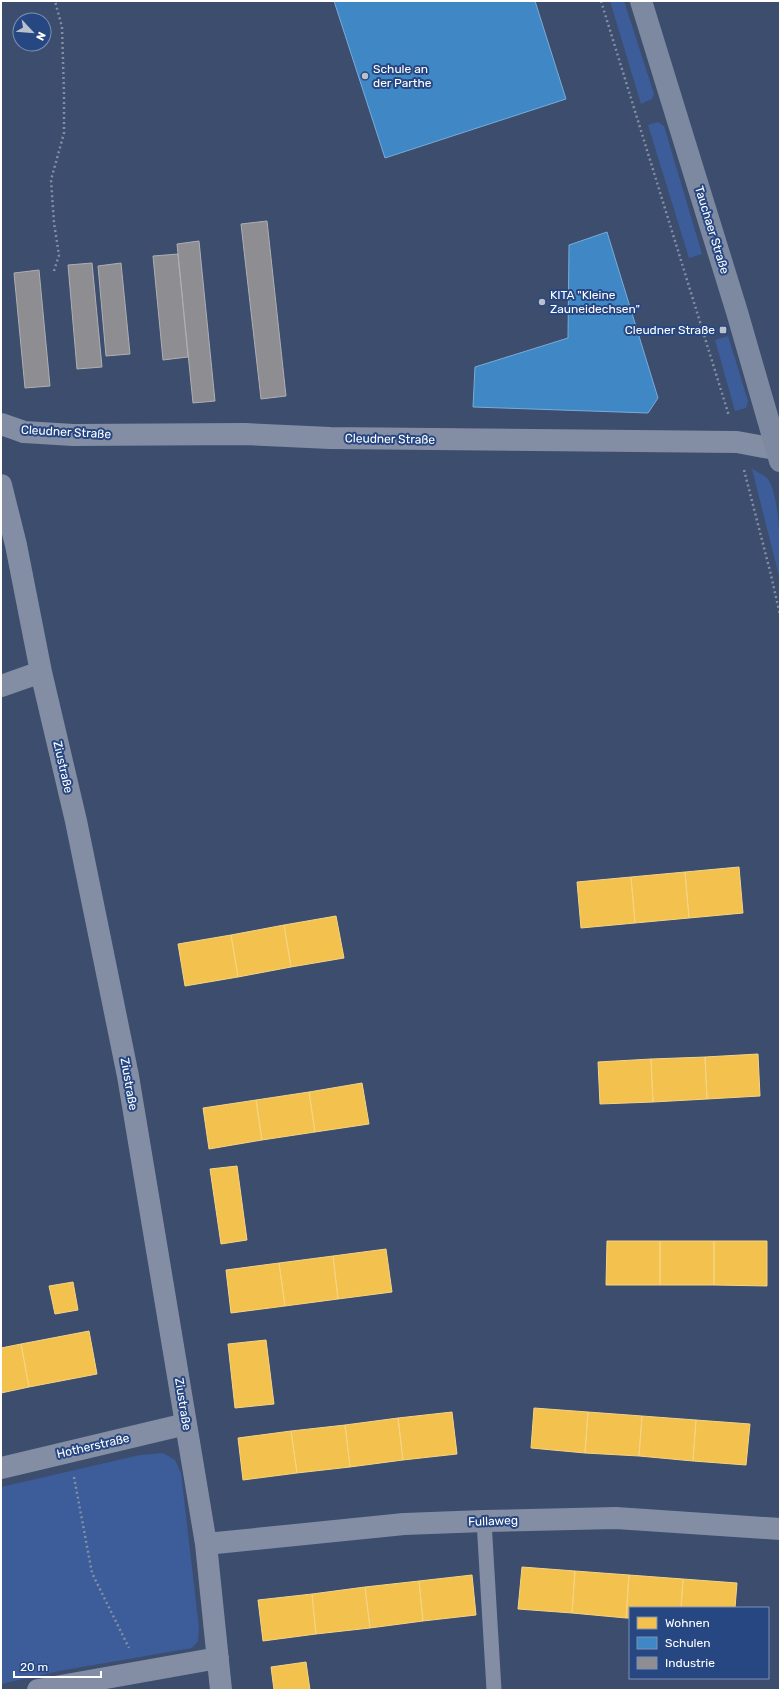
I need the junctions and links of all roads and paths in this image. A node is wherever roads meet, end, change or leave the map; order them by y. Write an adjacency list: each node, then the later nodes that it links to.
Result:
1 (55, 1): 4 (path)
2 (601, 1): 6 (path)
3 (641, 1): 7 (main road, Tauchaer Straße)
4 (54, 271)
5 (1, 424): 6 (street, Cleudner Straße)
6 (737, 442): 7 (street, Cleudner Straße); 9 (path)
7 (779, 453)
8 (1, 485): 10 (street, Ziustraße)
9 (780, 616)
10 (41, 672): 11 (street); 12 (street, Ziustraße)
11 (1, 686)
12 (186, 1424): 13 (street, Hotherstraße); 17 (street, Ziustraße)
13 (69, 1451): 14 (street, Hotherstraße); 19 (path)
14 (1, 1468)
15 (484, 1521): 16 (street, Fullaweg); 17 (street, Fullaweg); 22 (lane)
16 (780, 1529)
17 (206, 1544): 18 (street, Ziustraße)
18 (218, 1658): 19 (street); 21 (street, Ziustraße)
19 (141, 1671): 20 (street)
20 (38, 1690)
21 (221, 1690)
22 (494, 1690)

